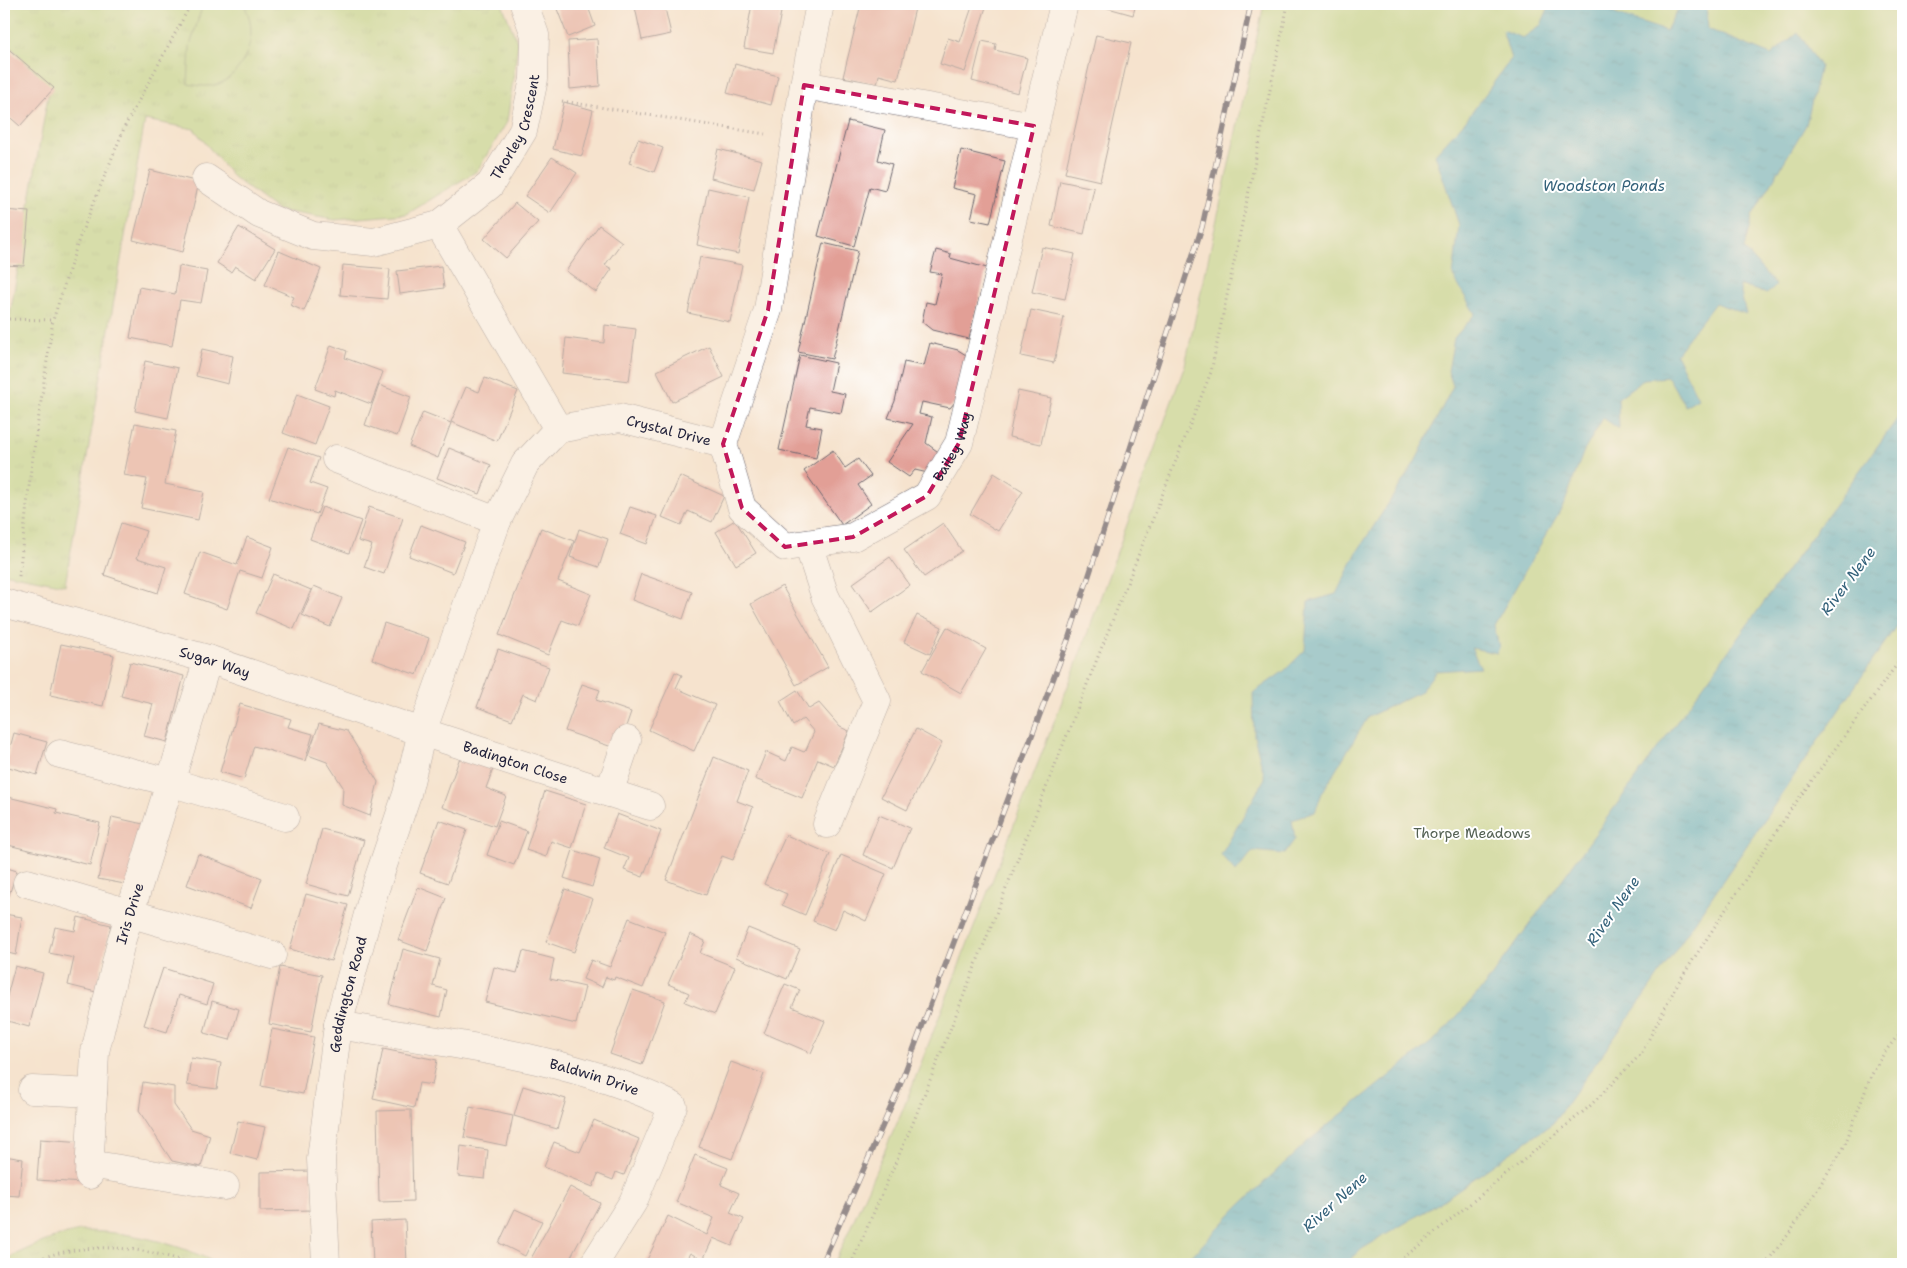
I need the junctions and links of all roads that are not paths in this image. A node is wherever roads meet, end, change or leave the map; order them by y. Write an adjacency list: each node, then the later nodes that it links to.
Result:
1 (524, 4): 7 (street, Thorley Crescent)
2 (820, 4): 4 (street, Crystal Drive)
3 (1064, 4): 5 (street, Bailey Way)
4 (804, 85): 5 (street); 9 (street, Crystal Drive)
5 (1034, 126): 12 (street, Bailey Way)
6 (206, 178): 7 (street, Thorley Crescent)
7 (439, 225): 8 (street)
8 (558, 429): 9 (street, Crystal Drive); 11 (street)
9 (723, 444): 12 (street, Bailey Way)
10 (336, 459): 11 (street)
11 (497, 521): 15 (street)
12 (808, 544): 22 (street)
13 (10, 604): 14 (street, Sugar Way)
14 (208, 659): 15 (street, Sugar Way); 18 (street, Iris Drive)
15 (422, 732): 19 (street, Badington Close); 26 (street, Geddington Road)
16 (627, 740): 19 (street)
17 (60, 754): 18 (street)
18 (170, 782): 21 (street); 24 (street, Iris Drive)
19 (609, 792): 20 (street, Badington Close)
20 (650, 806)
21 (286, 817)
22 (827, 824)
23 (28, 883): 24 (street)
24 (130, 913): 25 (street); 28 (street, Iris Drive)
25 (272, 955)
26 (338, 1025): 30 (street, Geddington Road); 31 (street, Baldwin Drive)
27 (32, 1090): 28 (street)
28 (93, 1093): 29 (street, Iris Drive)
29 (225, 1186)
30 (326, 1264)
31 (594, 1264)

